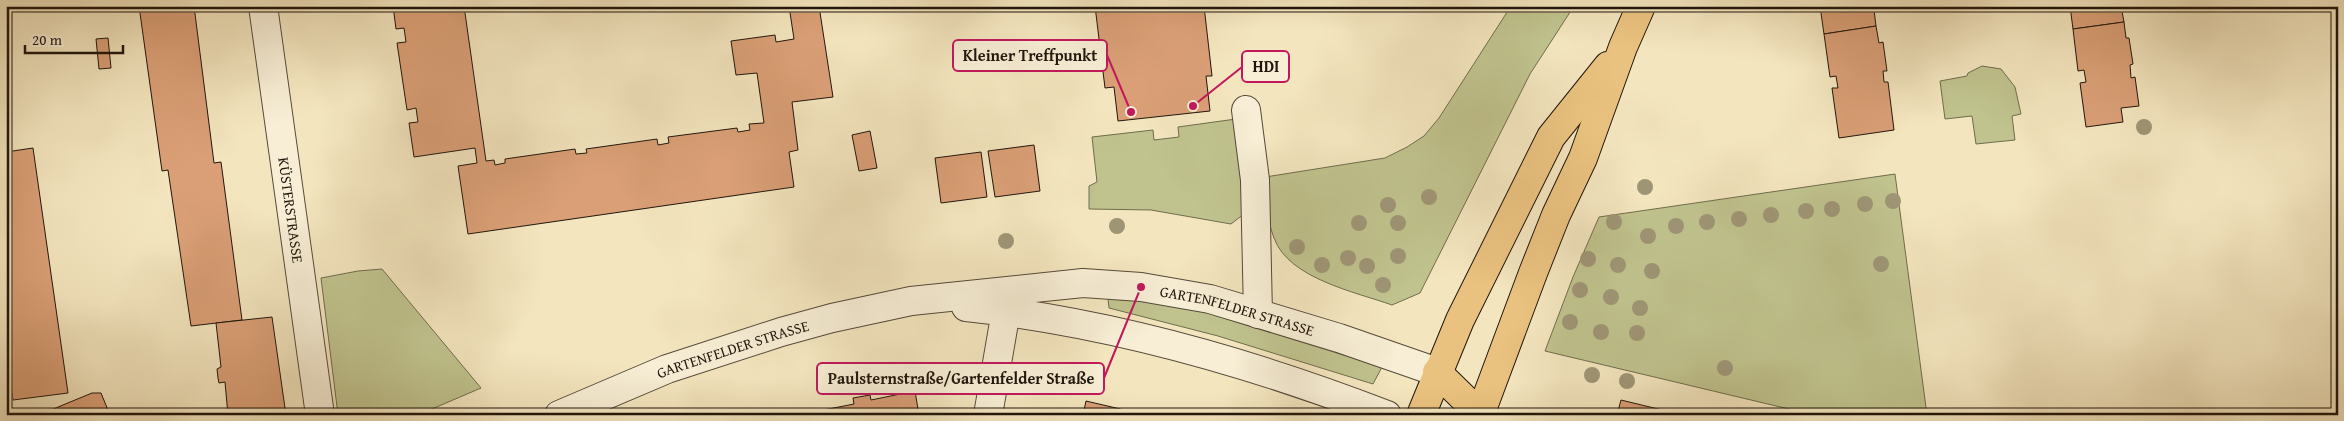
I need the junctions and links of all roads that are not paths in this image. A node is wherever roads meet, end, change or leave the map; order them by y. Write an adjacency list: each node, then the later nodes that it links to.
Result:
1 (263, 6): 10 (street, KÜSTERSTRASSE)
2 (1642, 6): 3 (main road, GARTENFELDER STRASSE)
3 (1623, 48): 8 (main road, GARTENFELDER STRASSE); 9 (main road, GARTENFELDER STRASSE)
4 (1246, 110): 7 (street)
5 (911, 301): 6 (street, GARTENFELDER STRASSE); 7 (street, GARTENFELDER STRASSE); 11 (street, GARTENFELDER STRASSE)
6 (1006, 311): 12 (street); 13 (street, GARTENFELDER STRASSE)
7 (1258, 314): 8 (street, GARTENFELDER STRASSE)
8 (1437, 372): 9 (main road, GARTENFELDER STRASSE); 14 (main road, GARTENFELDER STRASSE)
9 (1478, 414)
10 (320, 415)
11 (559, 415)
12 (988, 415)
13 (1387, 415)
14 (1421, 415)

